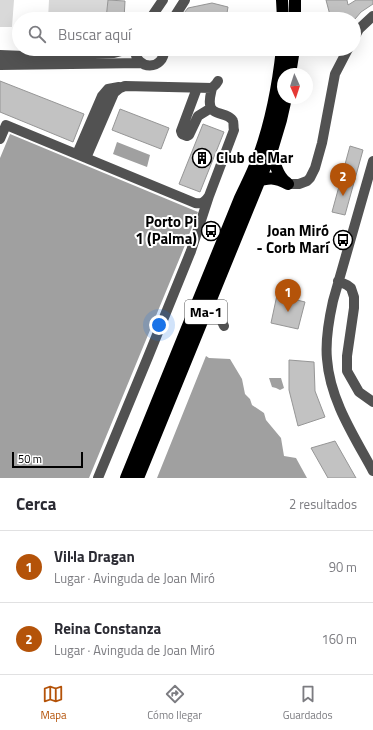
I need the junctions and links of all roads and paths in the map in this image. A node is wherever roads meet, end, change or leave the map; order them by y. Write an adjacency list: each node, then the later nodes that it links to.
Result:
1 (164, 0): 5 (street)
2 (185, 0): 6 (street)
3 (282, 0): 7 (highway)
4 (295, 0): 8 (highway)
5 (155, 12)
6 (177, 12)
7 (283, 12)
8 (295, 12)
9 (373, 16): 11 (street)
10 (373, 24): 12 (street)
11 (361, 27)
12 (361, 37)
13 (25, 56): 19 (street)
14 (136, 56): 20 (street)
15 (163, 56): 20 (street)
16 (281, 56): 32 (highway, Ma-1)
17 (293, 56): 21 (highway)
18 (344, 56): 29 (street)
19 (0, 58): 20 (street)
20 (142, 64)
21 (291, 68)
22 (197, 88): 24 (street); 24 (street); 27 (street)
23 (285, 104): 26 (highway, Ma-1)
24 (210, 108): 31 (street)
25 (0, 139): 27 (street)
26 (272, 150): 29 (highway); 30 (highway, Ma-1)
27 (82, 156): 31 (street)
28 (373, 161): 33 (street)
29 (288, 184): 30 (highway)
30 (258, 186): 32 (highway); 40 (highway, Ma-1)
31 (210, 196): 38 (street)
32 (240, 198): 39 (highway, Ma-1)
33 (338, 281): 36 (street); 37 (street)
34 (217, 311): 35 (street)
35 (224, 326)
36 (373, 402)
37 (373, 472)
38 (98, 478)
39 (126, 478)
40 (138, 478)

